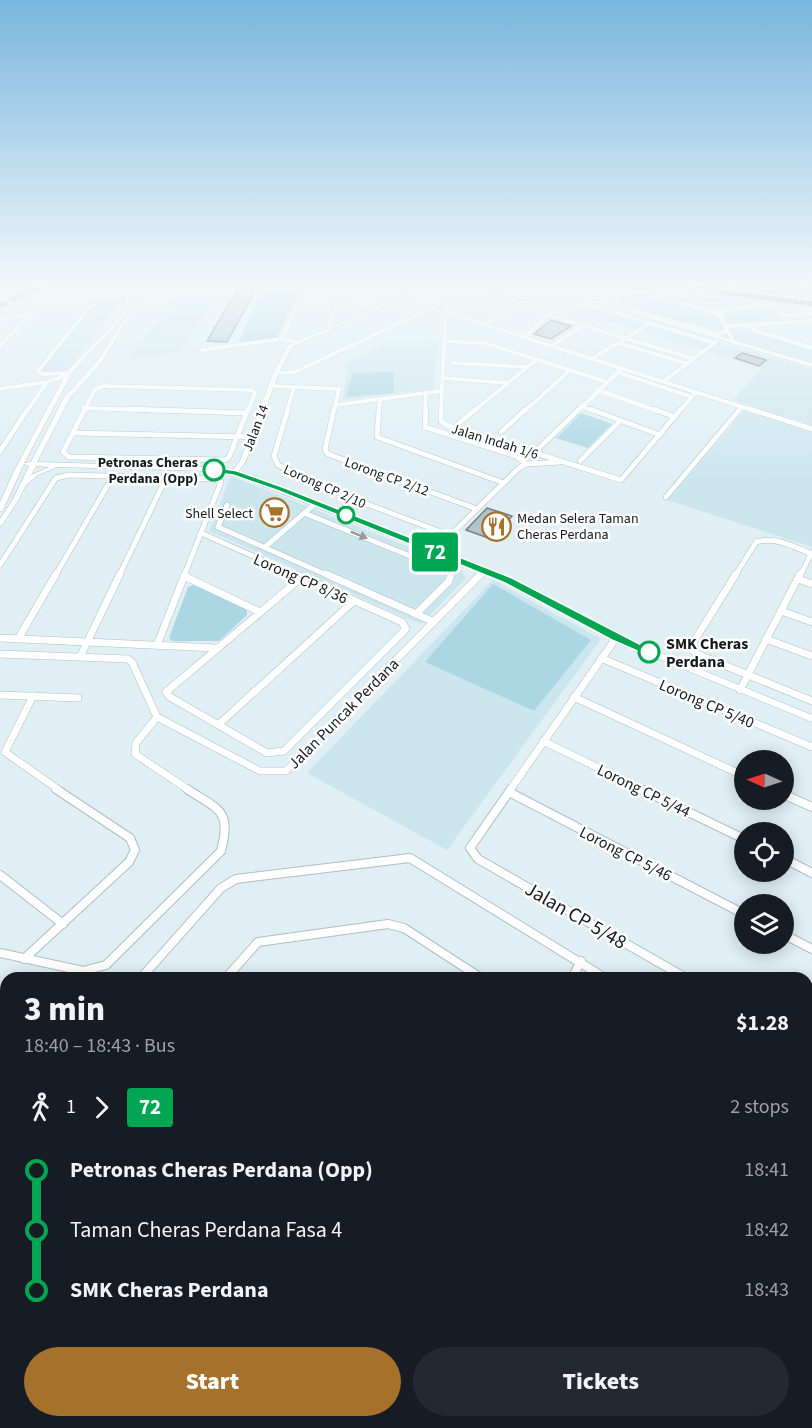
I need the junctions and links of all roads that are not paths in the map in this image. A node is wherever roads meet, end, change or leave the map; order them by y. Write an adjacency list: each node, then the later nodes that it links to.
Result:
1 (55, 350): 29 (street)
2 (88, 350): 16 (street)
3 (107, 350): 17 (street)
4 (113, 350): 38 (street)
5 (288, 350): 28 (street, Jalan 14)
6 (343, 350): 28 (street)
7 (444, 350): 30 (street, Jalan Indah 1/6)
8 (505, 350): 20 (street)
9 (567, 350): 18 (street)
10 (607, 350): 18 (street)
11 (641, 350): 22 (street)
12 (663, 350): 19 (street)
13 (706, 350): 19 (street)
14 (749, 350): 24 (street)
15 (756, 350): 24 (street)
16 (84, 354): 17 (street); 29 (street)
17 (104, 355): 38 (street)
18 (592, 358): 25 (street)
19 (694, 359): 22 (street)
20 (536, 360): 23 (street); 26 (street)
21 (453, 363): 23 (street)
22 (688, 364): 31 (street)
23 (527, 367): 34 (street)
24 (812, 367)
25 (622, 368): 27 (street); 31 (street)
26 (569, 371): 33 (street); 54 (street)
27 (617, 372): 33 (street); 43 (street)
28 (276, 373): 35 (street, Jalan 14)
29 (69, 374): 32 (street); 40 (street)
30 (442, 378): 34 (street); 41 (street, Jalan Indah 1/6)
31 (664, 381): 43 (street)
32 (47, 382): 37 (street); 40 (street); 61 (street)
33 (607, 382): 39 (street)
34 (508, 383): 52 (street)
35 (271, 386): 36 (street); 58 (street, Jalan 14)
36 (294, 387): 45 (street, Lorong CP 2/12); 82 (street, Lorong CP 2/10)
37 (0, 388)
38 (73, 388): 60 (street)
39 (598, 390): 46 (street); 50 (street)
40 (60, 391): 59 (street)
41 (441, 391): 42 (street); 62 (street, Jalan Indah 1/6)
42 (426, 393): 44 (street); 66 (street)
43 (694, 394): 47 (street); 50 (street)
44 (380, 399): 45 (street); 72 (street)
45 (336, 405): 77 (street, Lorong CP 2/12)
46 (581, 406): 51 (street); 62 (street)
47 (742, 407): 53 (street); 74 (street)
48 (83, 408): 49 (street); 49 (street); 55 (street)
49 (247, 413): 57 (street)
50 (675, 417): 56 (street)
51 (620, 421): 56 (street); 63 (street)
52 (459, 423)
53 (812, 429)
54 (501, 432)
55 (73, 433): 57 (street); 57 (street)
56 (660, 435): 64 (street, Jalan Indah 1/6)
57 (237, 437): 58 (street)
58 (252, 437): 68 (street, Jalan 14)
59 (32, 443): 65 (street); 71 (street)
60 (41, 447): 65 (street); 67 (street)
61 (0, 451)
62 (534, 453): 64 (street, Jalan Indah 1/6)
63 (580, 461)
64 (562, 462): 66 (street)
65 (30, 464): 67 (street); 71 (street); 73 (street)
66 (526, 464): 72 (street)
67 (79, 465): 68 (street); 73 (street)
68 (234, 472): 75 (street)
69 (113, 476): 70 (street); 86 (street); 100 (street)
70 (166, 478): 81 (street); 102 (street)
71 (13, 483): 78 (street)
72 (504, 483): 77 (street)
73 (21, 489): 80 (street)
74 (666, 497)
75 (316, 503): 79 (street); 84 (street)
76 (227, 505): 83 (street)
77 (477, 509): 82 (street)
78 (0, 510)
79 (304, 513): 83 (street); 95 (street, one-way to 95)
80 (0, 524)
81 (201, 533): 88 (street); 89 (street, Lorong CP 8/36)
82 (449, 535): 84 (street)
83 (265, 547): 95 (street)
84 (434, 551): 87 (street)
85 (811, 554): 90 (street); 109 (street)
86 (0, 565)
87 (484, 571): 96 (street, Jalan Puncak Perdana); 99 (street)
88 (184, 576): 94 (street); 103 (street)
89 (301, 578): 92 (street, Lorong CP 8/36); 94 (street)
90 (798, 579): 91 (street); 93 (street)
91 (812, 584)
92 (354, 601): 118 (street); 118 (street, Lorong CP 8/36)
93 (781, 611): 97 (street); 101 (street)
94 (260, 612): 104 (street)
95 (416, 614): 96 (street)
96 (434, 622): 116 (street, Jalan Puncak Perdana)
97 (812, 622)
98 (0, 638): 100 (street)
99 (616, 638): 108 (street); 110 (street)
100 (18, 639): 102 (street)
101 (766, 639): 107 (street); 109 (street)
102 (86, 642): 103 (street); 106 (street)
103 (157, 645): 104 (street)
104 (216, 648): 118 (street)
105 (0, 654): 106 (street)
106 (81, 655): 116 (street)
107 (812, 656)
108 (602, 658): 113 (street); 120 (street, Lorong CP 5/40)
109 (748, 675): 110 (street); 115 (street)
110 (740, 690): 117 (street)
111 (0, 695): 112 (street)
112 (33, 696): 114 (street); 130 (street)
113 (574, 697): 119 (street); 121 (street)
114 (78, 698)
115 (812, 701)
116 (158, 717): 134 (street)
117 (812, 719)
118 (218, 725)
119 (543, 741): 122 (street); 125 (street, Lorong CP 5/44)
120 (812, 747)
121 (734, 771)
122 (509, 792): 129 (street, Lorong CP 5/46); 141 (street, Jalan CP 5/48)
123 (794, 799): 124 (street)
124 (812, 807)
125 (734, 834)
126 (794, 864): 127 (street)
127 (812, 873)
128 (0, 875): 130 (street)
129 (734, 909)
130 (63, 924): 134 (street)
131 (794, 940): 132 (street)
132 (812, 949)
133 (0, 953): 134 (street)
134 (24, 959)
135 (581, 961): 136 (street); 139 (street); 140 (street)
136 (146, 972)
137 (231, 972): 138 (street)
138 (472, 972)
139 (575, 972)
140 (597, 972)
141 (676, 972)

